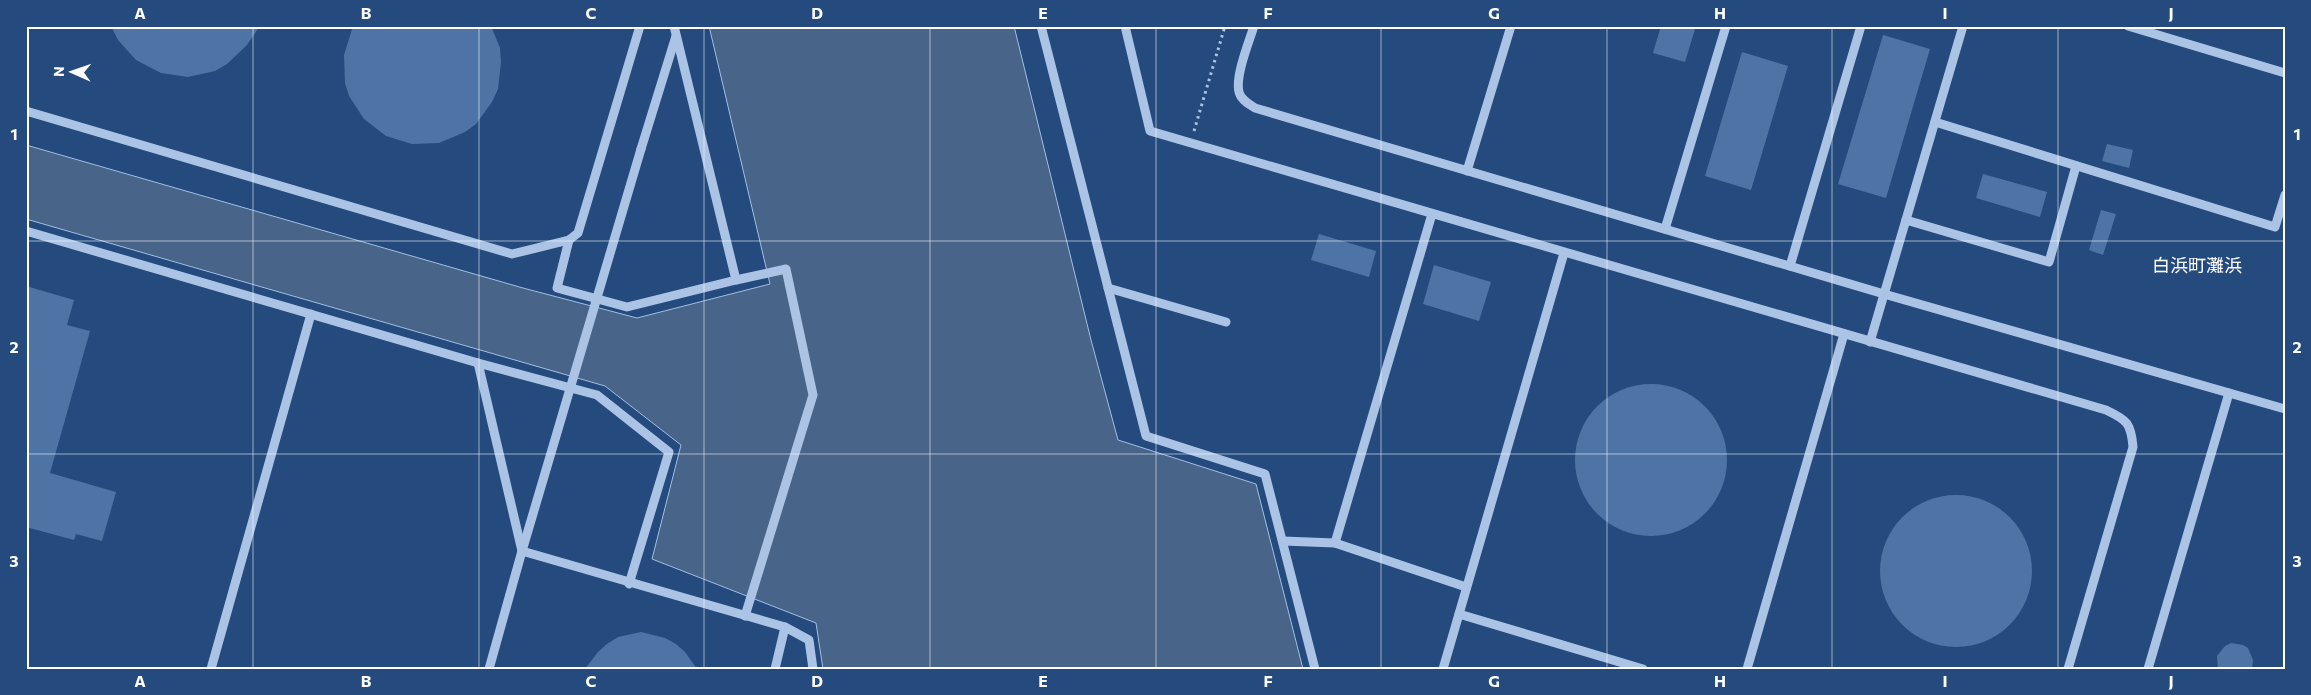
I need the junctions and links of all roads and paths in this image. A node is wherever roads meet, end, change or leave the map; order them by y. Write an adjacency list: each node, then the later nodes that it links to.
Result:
1 (640, 26): 25 (lane)
2 (674, 26): 13 (lane)
3 (1041, 26): 29 (lane)
4 (1124, 26): 17 (lane)
5 (1225, 26): 17 (path)
6 (1254, 26): 19 (lane)
7 (1511, 26): 19 (lane)
8 (1726, 26): 23 (lane)
9 (1861, 26): 27 (lane)
10 (1962, 26): 16 (lane)
11 (2128, 26): 12 (lane)
12 (2149, 29): 14 (lane)
13 (676, 36): 28 (lane); 40 (lane, bridge)
14 (2285, 73)
15 (26, 111): 25 (lane)
16 (1935, 122): 18 (lane); 22 (lane)
17 (1190, 143): 21 (lane)
18 (2076, 166): 20 (lane); 22 (lane)
19 (1467, 171): 23 (lane)
20 (2285, 195)
21 (1432, 214): 26 (lane); 39 (lane)
22 (1906, 220): 30 (lane)
23 (1665, 229): 27 (lane)
24 (26, 231): 31 (lane)
25 (569, 240): 28 (lane)
26 (1564, 253): 33 (lane); 42 (lane)
27 (1790, 266): 30 (lane)
28 (736, 280): 44 (lane)
29 (1108, 288): 32 (lane); 38 (lane)
30 (1884, 294): 34 (lane); 36 (lane)
31 (311, 314): 35 (lane); 46 (lane)
32 (1226, 322)
33 (1844, 334): 34 (lane); 53 (lane)
34 (1870, 342): 54 (lane)
35 (478, 363): 40 (lane); 41 (lane)
36 (2229, 393): 37 (lane); 55 (lane)
37 (2285, 409)
38 (1283, 541): 39 (lane); 50 (lane)
39 (1335, 543): 42 (lane)
40 (522, 551): 41 (lane); 47 (lane)
41 (629, 584): 44 (lane)
42 (1466, 587): 43 (lane)
43 (1459, 614): 51 (lane); 52 (lane)
44 (745, 616): 45 (lane)
45 (786, 628): 48 (lane); 49 (lane)
46 (211, 669)
47 (489, 669)
48 (775, 669)
49 (813, 669)
50 (1315, 669)
51 (1443, 669)
52 (1643, 669)
53 (1747, 669)
54 (2068, 669)
55 (2148, 669)

